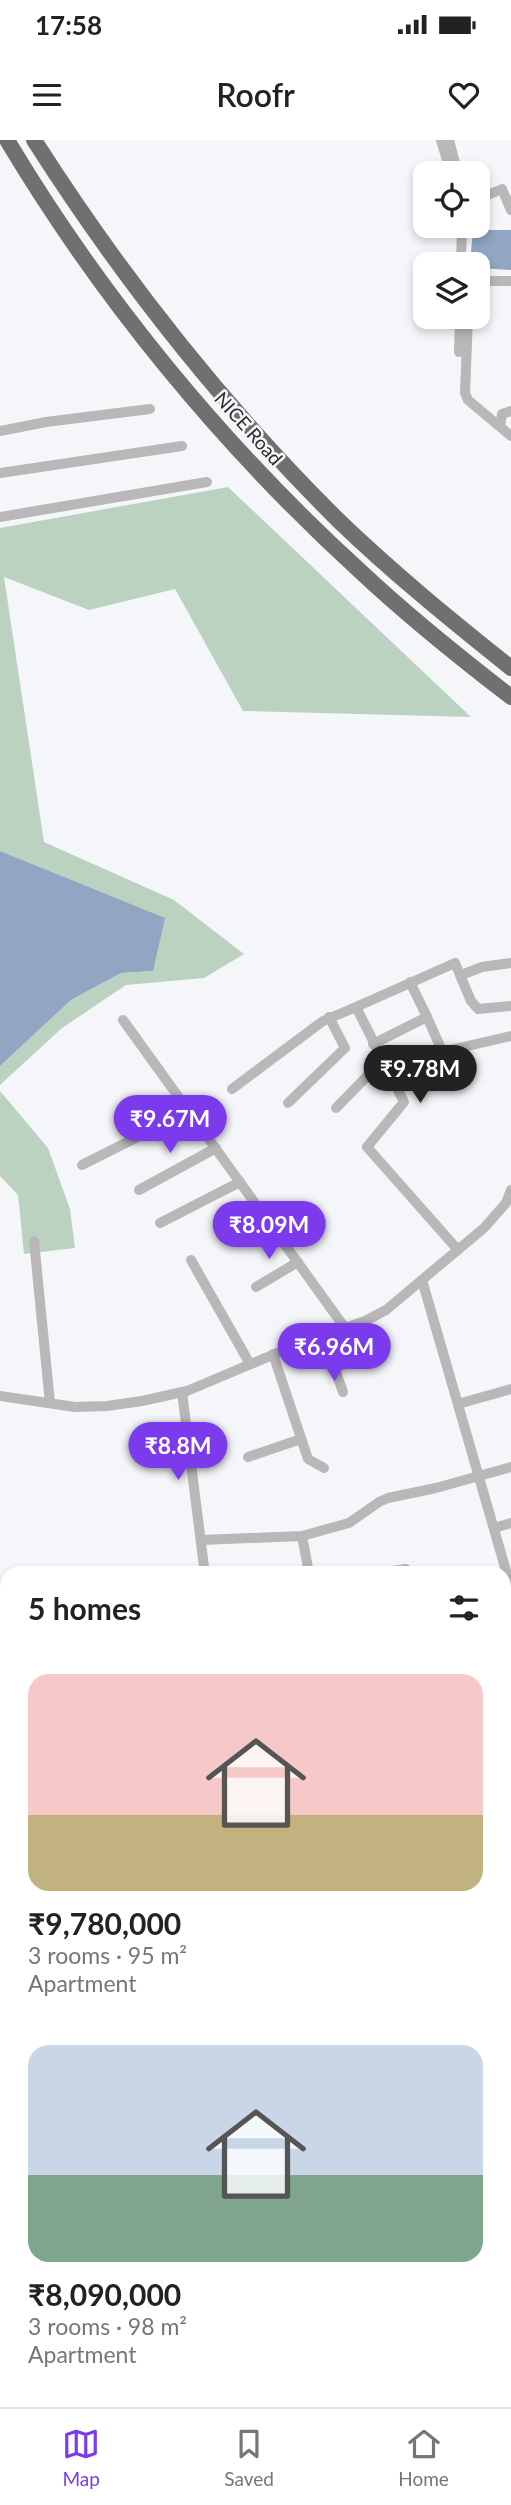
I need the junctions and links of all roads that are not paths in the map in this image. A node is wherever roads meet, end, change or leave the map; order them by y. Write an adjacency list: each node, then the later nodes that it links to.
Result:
1 (7, 140): 24 (highway, NICE Road)
2 (34, 140): 23 (highway, NICE Road)
3 (441, 140): 5 (street)
4 (449, 140): 6 (street)
5 (447, 161)
6 (455, 161)
7 (490, 194): 8 (street)
8 (511, 210)
9 (490, 281): 10 (street)
10 (511, 281)
11 (460, 329): 13 (street)
12 (468, 329): 16 (street)
13 (458, 382)
14 (150, 409): 17 (street)
15 (511, 411): 16 (street)
16 (500, 426): 18 (street)
17 (0, 430)
18 (511, 436)
19 (182, 446): 20 (street)
20 (0, 473)
21 (207, 482): 22 (street)
22 (0, 517)
23 (511, 668)
24 (511, 697)
25 (511, 963): 26 (street)
26 (461, 975): 27 (street); 28 (street)
27 (410, 982): 29 (street); 31 (street)
28 (511, 1006)
29 (356, 1007): 30 (street); 34 (street)
30 (329, 1017): 38 (street); 39 (street)
31 (427, 1017): 34 (street); 35 (street)
32 (124, 1020): 41 (street)
33 (511, 1036): 35 (street)
34 (373, 1044): 36 (street)
35 (443, 1053): 37 (street)
36 (382, 1061): 37 (street); 40 (street)
37 (391, 1078): 49 (street)
38 (232, 1089)
39 (288, 1103)
40 (336, 1108)
41 (188, 1111): 42 (street); 43 (street)
42 (216, 1148): 44 (street); 46 (street)
43 (82, 1165)
44 (240, 1182): 47 (street); 51 (street)
45 (511, 1189): 49 (street)
46 (139, 1190)
47 (160, 1223)
48 (34, 1241): 64 (street)
49 (458, 1250): 52 (street)
50 (191, 1260): 58 (street)
51 (298, 1262): 53 (street); 54 (street)
52 (422, 1280): 54 (street); 65 (street)
53 (256, 1287)
54 (345, 1328): 55 (street)
55 (322, 1336): 56 (street); 59 (street)
56 (273, 1354): 58 (street); 66 (street)
57 (381, 1354): 59 (street)
58 (250, 1364): 61 (street)
59 (334, 1367): 62 (street)
60 (511, 1390): 65 (street)
61 (182, 1392): 64 (street); 74 (street)
62 (343, 1392)
63 (0, 1396): 64 (street)
64 (50, 1403)
65 (458, 1404): 70 (street)
66 (301, 1439): 67 (street); 69 (street)
67 (248, 1457)
68 (511, 1467): 70 (street)
69 (324, 1468)
70 (479, 1476): 72 (street); 73 (street)
71 (511, 1523): 72 (street)
72 (494, 1528): 77 (street)
73 (302, 1536): 74 (street); 76 (street)
74 (201, 1540): 75 (street)
75 (204, 1566)
76 (308, 1566)
77 (507, 1566)

